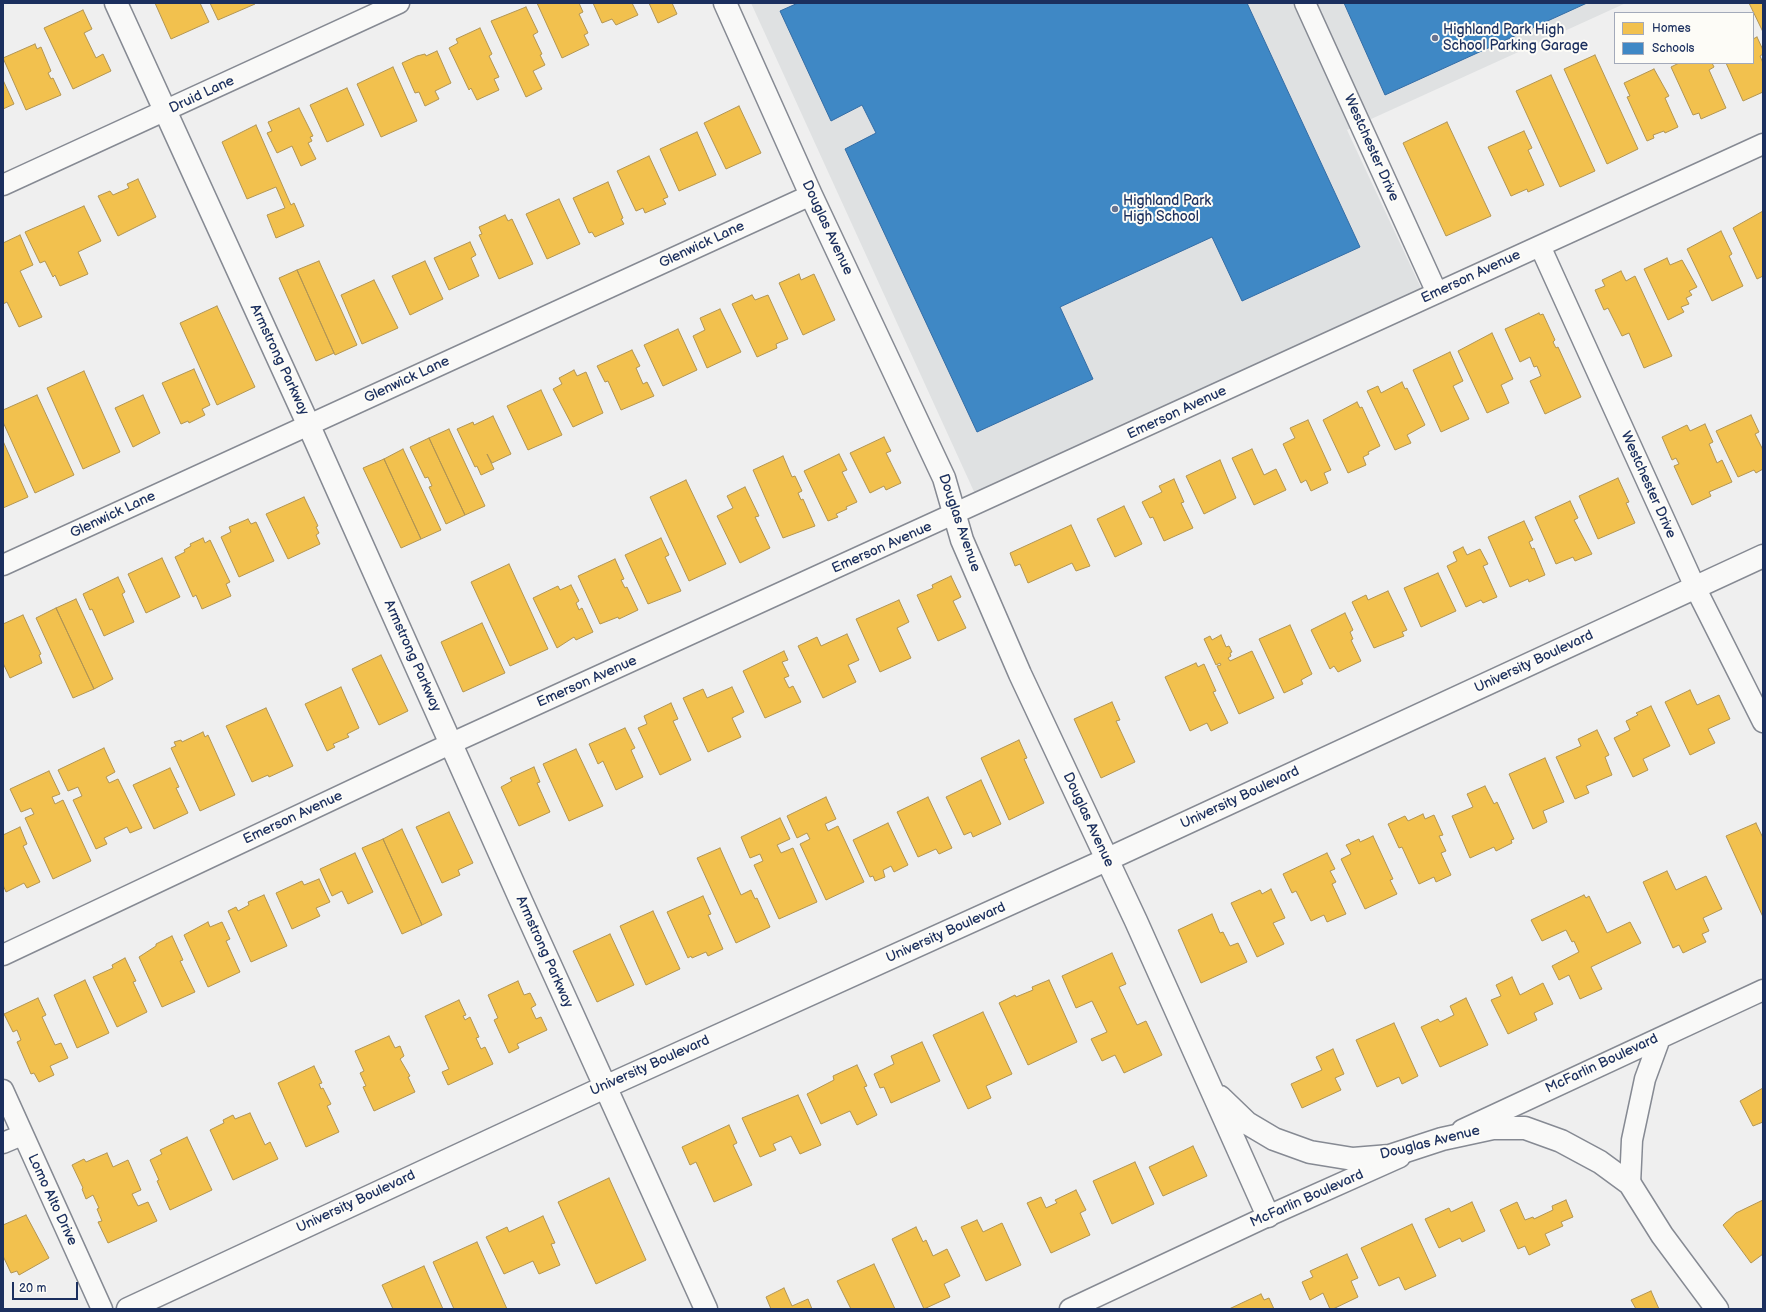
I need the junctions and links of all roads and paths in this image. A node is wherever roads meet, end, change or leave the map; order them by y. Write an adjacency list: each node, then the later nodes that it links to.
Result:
1 (116, 3): 5 (street, Armstrong Parkway)
2 (399, 3): 5 (street, Druid Lane)
3 (725, 3): 8 (street, Douglas Avenue)
4 (1305, 3): 10 (street, Westchester Drive)
5 (166, 112): 7 (street, Druid Lane); 11 (street, Armstrong Parkway)
6 (1763, 144): 9 (street, Emerson Avenue)
7 (3, 185)
8 (811, 195): 11 (street, Glenwick Lane); 12 (street, Douglas Avenue)
9 (1540, 246): 10 (street, Emerson Avenue); 15 (street, Westchester Drive)
10 (1437, 293): 12 (street, Emerson Avenue)
11 (309, 426): 14 (street, Glenwick Lane); 17 (street, Armstrong Parkway)
12 (956, 515): 17 (street, Emerson Avenue); 18 (street, Douglas Avenue)
13 (1763, 556): 15 (street, University Boulevard)
14 (3, 565)
15 (1695, 587): 16 (street, Westchester Drive); 18 (street, University Boulevard)
16 (1763, 722)
17 (452, 743): 19 (street, Emerson Avenue); 22 (street, Armstrong Parkway)
18 (1106, 860): 22 (street, University Boulevard); 23 (street, Douglas Avenue)
19 (3, 955)
20 (1763, 990): 21 (street, McFarlin Boulevard)
21 (1660, 1038): 26 (street, McFarlin Boulevard); 28 (street)
22 (605, 1086): 31 (street, University Boulevard); 32 (street, Armstrong Parkway)
23 (1212, 1089): 26 (street, Douglas Avenue); 29 (street, Douglas Avenue)
24 (3, 1090): 25 (street, Lomo Alto Drive)
25 (22, 1135): 27 (street); 30 (street, Lomo Alto Drive)
26 (1442, 1139): 28 (street, Douglas Avenue); 29 (street, McFarlin Boulevard)
27 (3, 1143)
28 (1630, 1184): 34 (street, Douglas Avenue)
29 (1268, 1216): 33 (street, McFarlin Boulevard)
30 (102, 1309)
31 (128, 1309)
32 (706, 1309)
33 (1070, 1309)
34 (1718, 1309)

